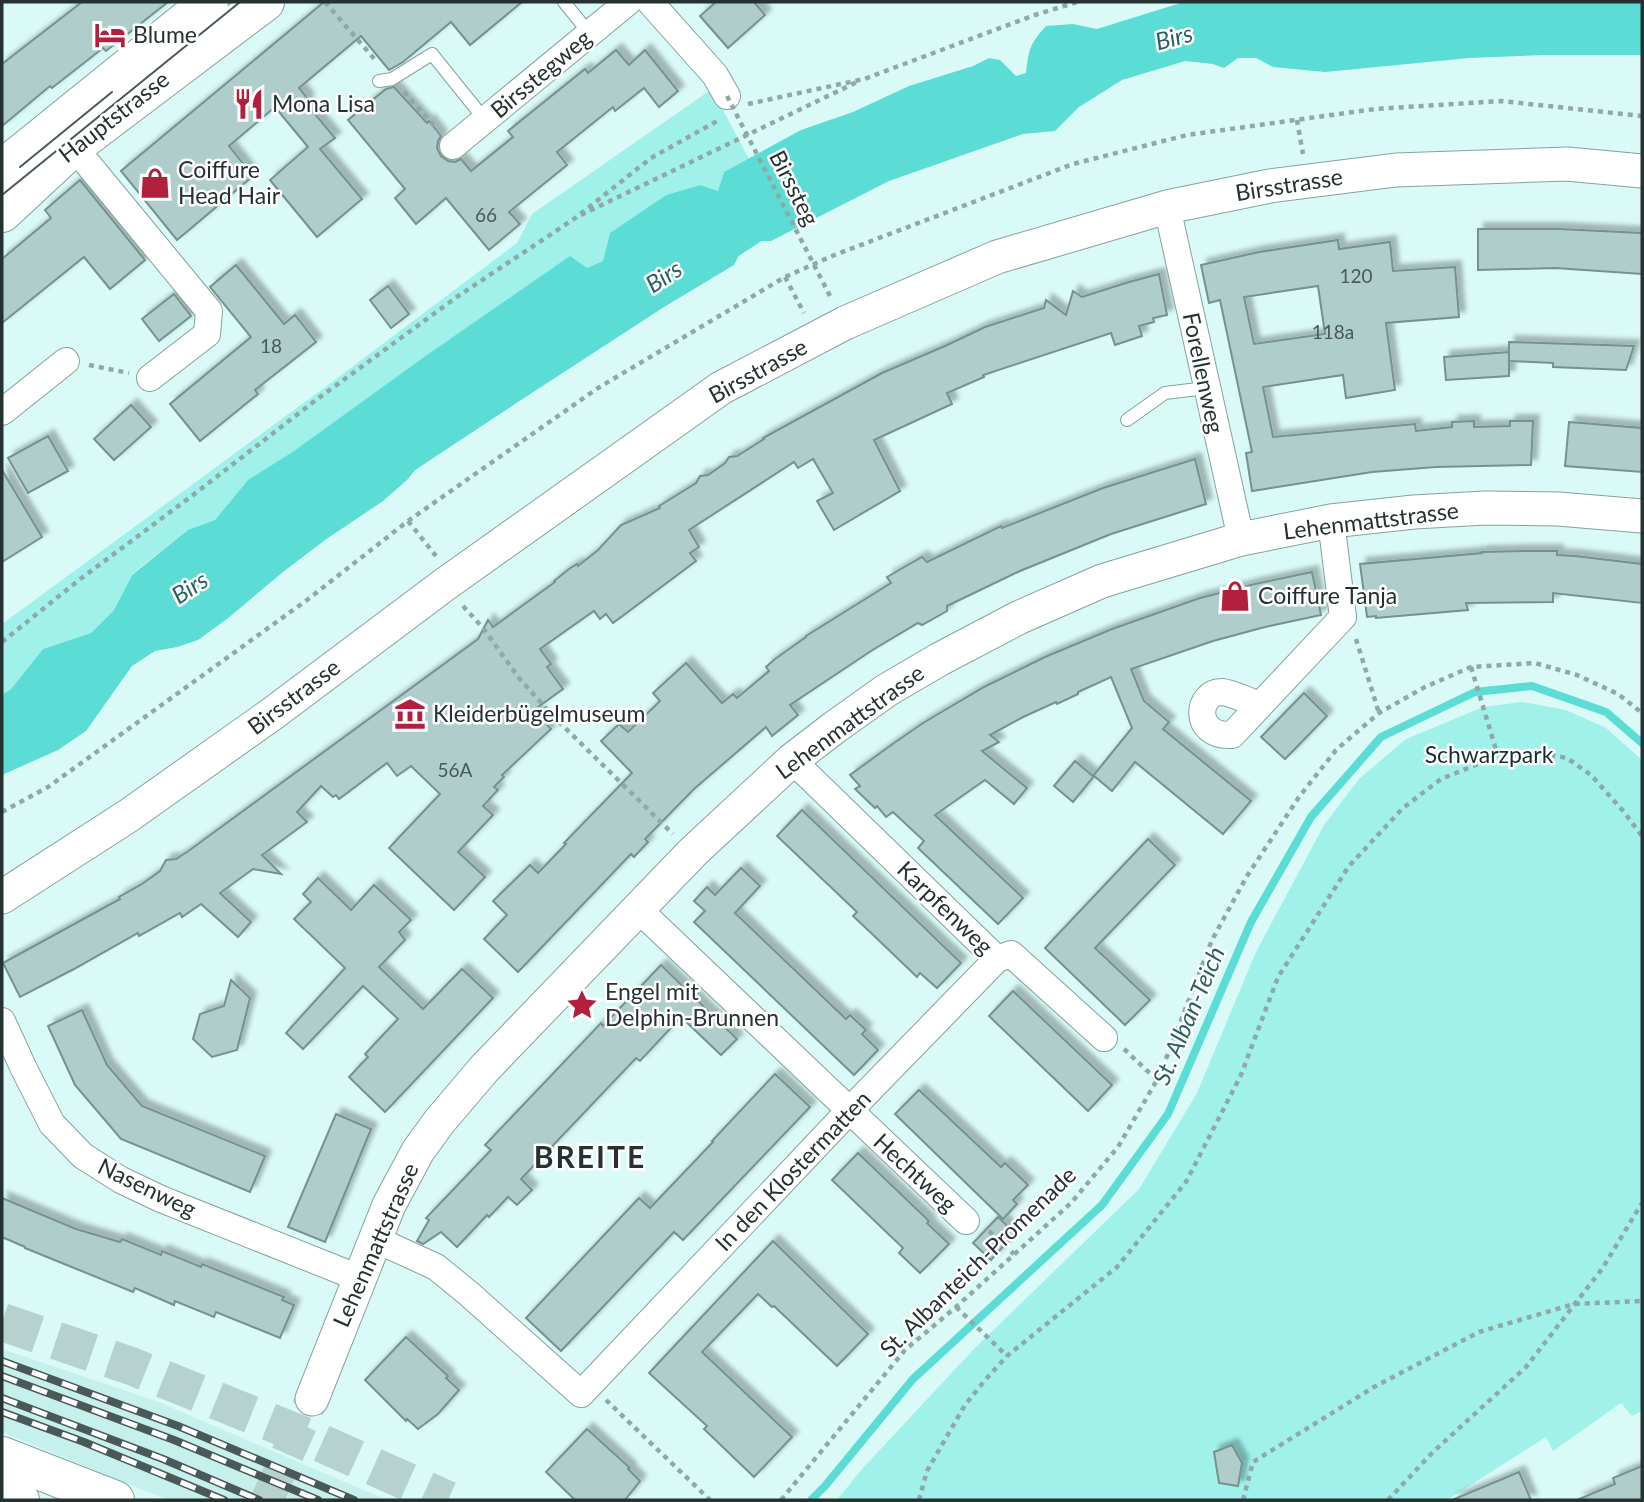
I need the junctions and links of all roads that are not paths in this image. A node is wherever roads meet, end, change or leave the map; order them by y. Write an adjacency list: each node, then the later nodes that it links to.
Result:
1 (208, 2): 10 (main road, Hauptstrasse)
2 (265, 2): 10 (main road, Hauptstrasse)
3 (564, 2): 6 (lane)
4 (628, 2): 6 (street, Birsstegweg)
5 (650, 2): 8 (street)
6 (590, 34): 9 (street, Birsstegweg)
7 (379, 80): 9 (lane)
8 (737, 104)
9 (485, 120): 11 (street, Birsstegweg)
10 (65, 136): 12 (main road, Hauptstrasse); 15 (main road, Hauptstrasse); 17 (street)
11 (453, 146)
12 (2, 169)
13 (1642, 172): 14 (street, Birsstrasse)
14 (1167, 207): 18 (street, Forellenweg); 26 (street, Birsstrasse)
15 (2, 213)
16 (66, 361): 19 (street)
17 (150, 377)
18 (1206, 388): 20 (lane); 23 (street, Forellenweg)
19 (2, 412)
20 (1128, 420)
21 (1642, 516): 22 (street, Lehenmattstrasse)
22 (1331, 521): 23 (street, Lehenmattstrasse); 24 (street)
23 (1241, 539): 25 (street, Lehenmattstrasse)
24 (1260, 705)
25 (792, 760): 27 (street, Lehenmattstrasse); 28 (street, Karpfenweg)
26 (2, 897)
27 (638, 908): 31 (street, Hechtweg); 33 (street, Lehenmattstrasse)
28 (997, 959): 30 (street, Karpfenweg); 31 (street, In den Klostermatten)
29 (2, 1021): 34 (street, Nasenweg)
30 (1104, 1038)
31 (849, 1111): 32 (street, Hechtweg); 33 (street, In den Klostermatten)
32 (966, 1221)
33 (375, 1239): 34 (street, Lehenmattstrasse)
34 (359, 1278): 35 (street, Lehenmattstrasse)
35 (312, 1399)
36 (2, 1455): 37 (main road)
37 (115, 1500)

